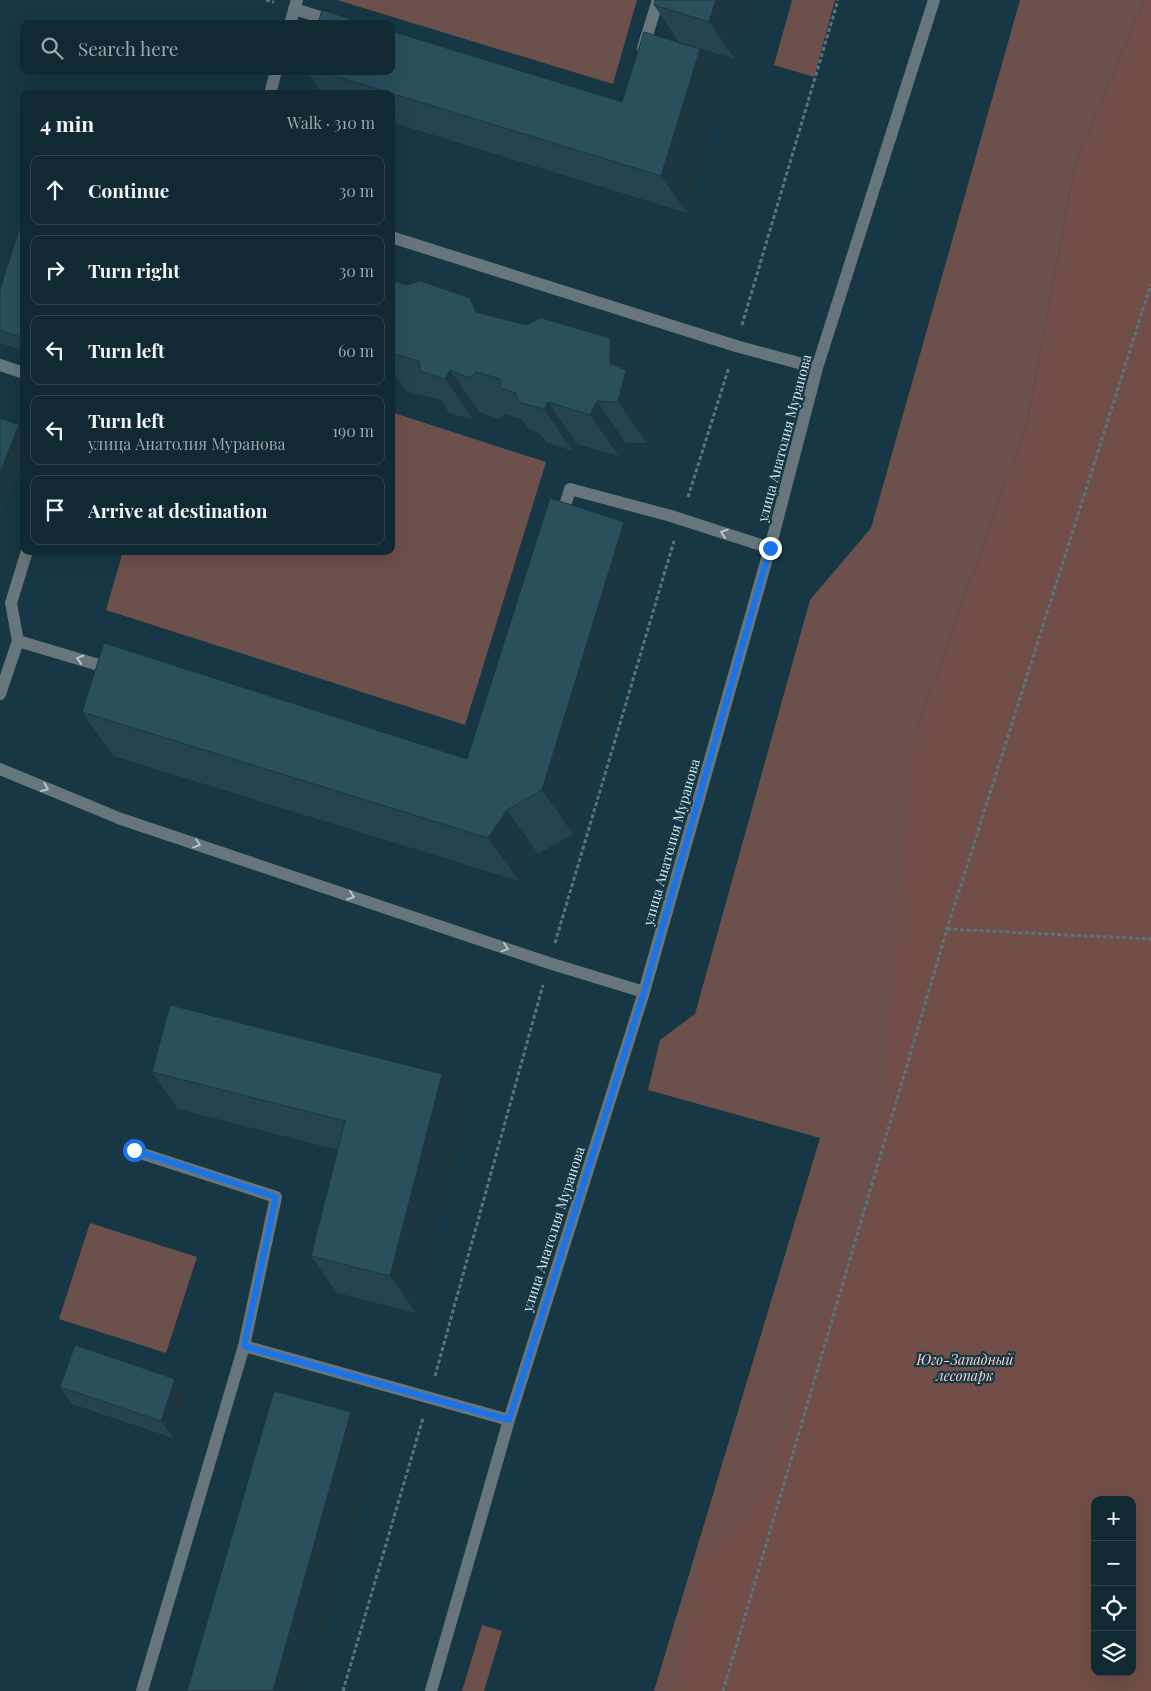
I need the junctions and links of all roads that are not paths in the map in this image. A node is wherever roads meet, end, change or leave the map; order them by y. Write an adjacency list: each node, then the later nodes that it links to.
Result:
1 (658, 0): 6 (street)
2 (934, 0): 11 (street, улица Анатолия Муранова)
3 (295, 4): 4 (street); 5 (street)
4 (291, 20)
5 (334, 20)
6 (639, 63)
7 (275, 75): 8 (street)
8 (271, 90)
9 (395, 238): 11 (street)
10 (0, 365): 12 (street)
11 (817, 368): 14 (street, улица Анатолия Муранова)
12 (20, 372)
13 (556, 535): 14 (street, one-way to 13)
14 (770, 548): 20 (street, улица Анатолия Муранова)
15 (26, 555): 16 (street)
16 (18, 641): 17 (street, one-way to 16); 18 (street)
17 (122, 671)
18 (0, 694)
19 (0, 769): 20 (street, one-way to 20)
20 (644, 992): 23 (street, улица Анатолия Муранова)
21 (134, 1150): 22 (street)
22 (244, 1346): 23 (street); 24 (street)
23 (509, 1420): 25 (street, улица Анатолия Муранова)
24 (142, 1691)
25 (430, 1691)

